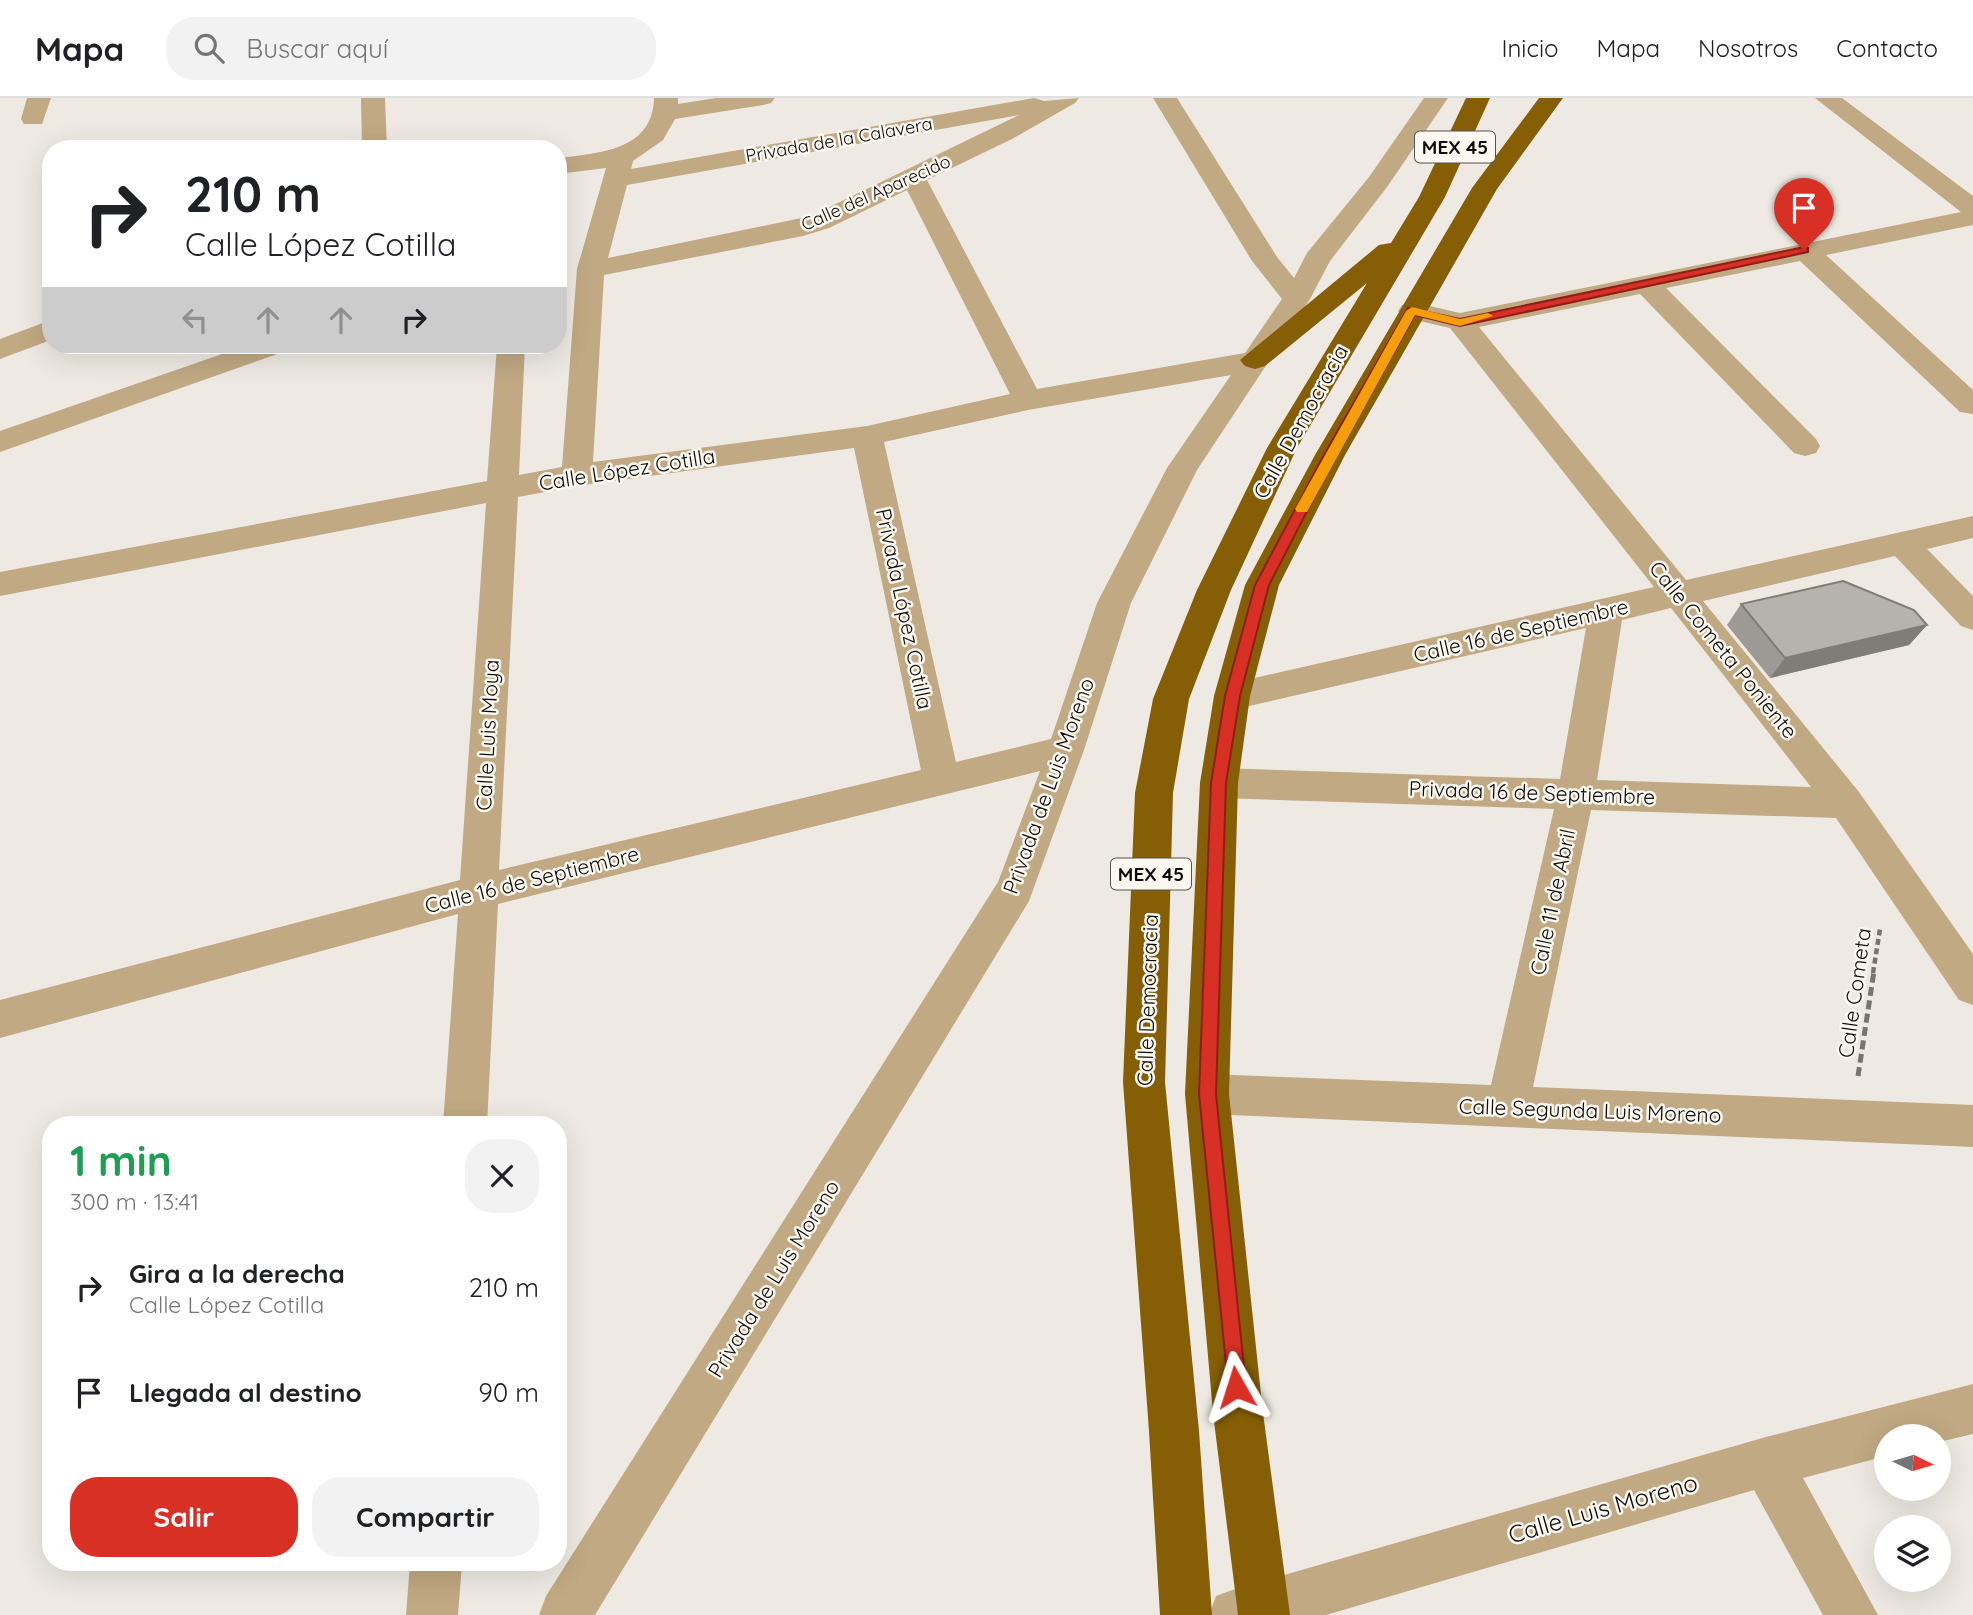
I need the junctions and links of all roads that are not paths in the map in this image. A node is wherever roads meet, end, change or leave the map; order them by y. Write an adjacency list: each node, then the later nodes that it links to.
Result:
1 (373, 98): 10 (street)
2 (763, 98): 9 (street)
3 (1165, 98): 21 (street)
4 (1436, 98): 21 (street, Privada de Luis Moreno)
5 (1478, 98): 14 (highway, MEX 45)
6 (1551, 98): 22 (highway, Calle Democracia / MEX 45)
7 (1826, 98): 15 (street)
8 (1064, 99): 12 (street, Privada de la Calavera); 13 (street, Calle del Aparecido)
9 (666, 106): 12 (street)
10 (375, 140)
11 (567, 166): 12 (street, Privada de la Calavera)
12 (619, 169): 19 (street)
13 (913, 177): 19 (street, Calle del Aparecido); 30 (street)
14 (1432, 197): 17 (highway, Calle Democracia / MEX 45); 22 (highway)
15 (1973, 208)
16 (1973, 217): 18 (street)
17 (1410, 235): 28 (highway); 29 (highway, Calle Democracia / MEX 45)
18 (1804, 250): 20 (street); 31 (street)
19 (591, 269): 35 (street)
20 (1645, 283): 23 (street); 34 (street)
21 (1296, 299): 28 (street, Privada de Luis Moreno)
22 (1412, 311): 23 (street); 29 (highway); 43 (highway, Calle Democracia / MEX 45)
23 (1460, 322): 40 (street, Calle Cometa Poniente)
24 (42, 333): 25 (street)
25 (0, 349)
26 (250, 354): 33 (street)
27 (510, 354): 36 (street, Calle Luis Moya)
28 (1255, 360): 30 (street, Calle López Cotilla); 44 (street, Privada de Luis Moreno)
29 (1325, 380): 62 (highway, Calle Democracia / MEX 45)
30 (1027, 400): 32 (street, Calle López Cotilla)
31 (1971, 405)
32 (867, 436): 35 (street, Calle López Cotilla); 45 (street, Privada López Cotilla)
33 (0, 442)
34 (1805, 446)
35 (577, 475): 36 (street, Calle López Cotilla)
36 (500, 492): 39 (street, Calle López Cotilla); 49 (street, Calle Luis Moya)
37 (1973, 527): 38 (street, Calle 16 de Septiembre)
38 (1902, 544): 40 (street, Calle 16 de Septiembre); 42 (street)
39 (0, 584)
40 (1679, 595): 41 (street, Calle 16 de Septiembre); 48 (street, Calle Cometa Poniente)
41 (1606, 612): 43 (street, Calle 16 de Septiembre); 47 (street, Calle 11 de Abril)
42 (1973, 617)
43 (1232, 696): 46 (highway, Calle Democracia / MEX 45)
44 (1066, 750): 45 (street, Calle 16 de Septiembre); 61 (street, Privada de Luis Moreno)
45 (942, 782): 49 (street, Calle 16 de Septiembre)
46 (1219, 783): 47 (street, Privada 16 de Septiembre); 52 (highway, Calle Democracia / MEX 45)
47 (1576, 794): 48 (street, Privada 16 de Septiembre); 53 (street, Calle 11 de Abril)
48 (1846, 803): 50 (street, Calle Cometa Poniente)
49 (481, 891): 51 (street, Calle 16 de Septiembre); 54 (street, Calle Luis Moya)
50 (1973, 987)
51 (0, 1019)
52 (1208, 1094): 53 (street, Calle Segunda Luis Moreno); 59 (highway, Calle Democracia / MEX 45)
53 (1507, 1108): 55 (street, Calle Segunda Luis Moreno)
54 (466, 1116)
55 (1973, 1126)
56 (1973, 1409): 57 (street, Calle Luis Moreno)
57 (1766, 1462): 59 (street, Calle Luis Moreno); 63 (street)
58 (435, 1571): 60 (street)
59 (1254, 1612)
60 (432, 1615)
61 (565, 1615)
62 (1186, 1615)
63 (1852, 1615)

